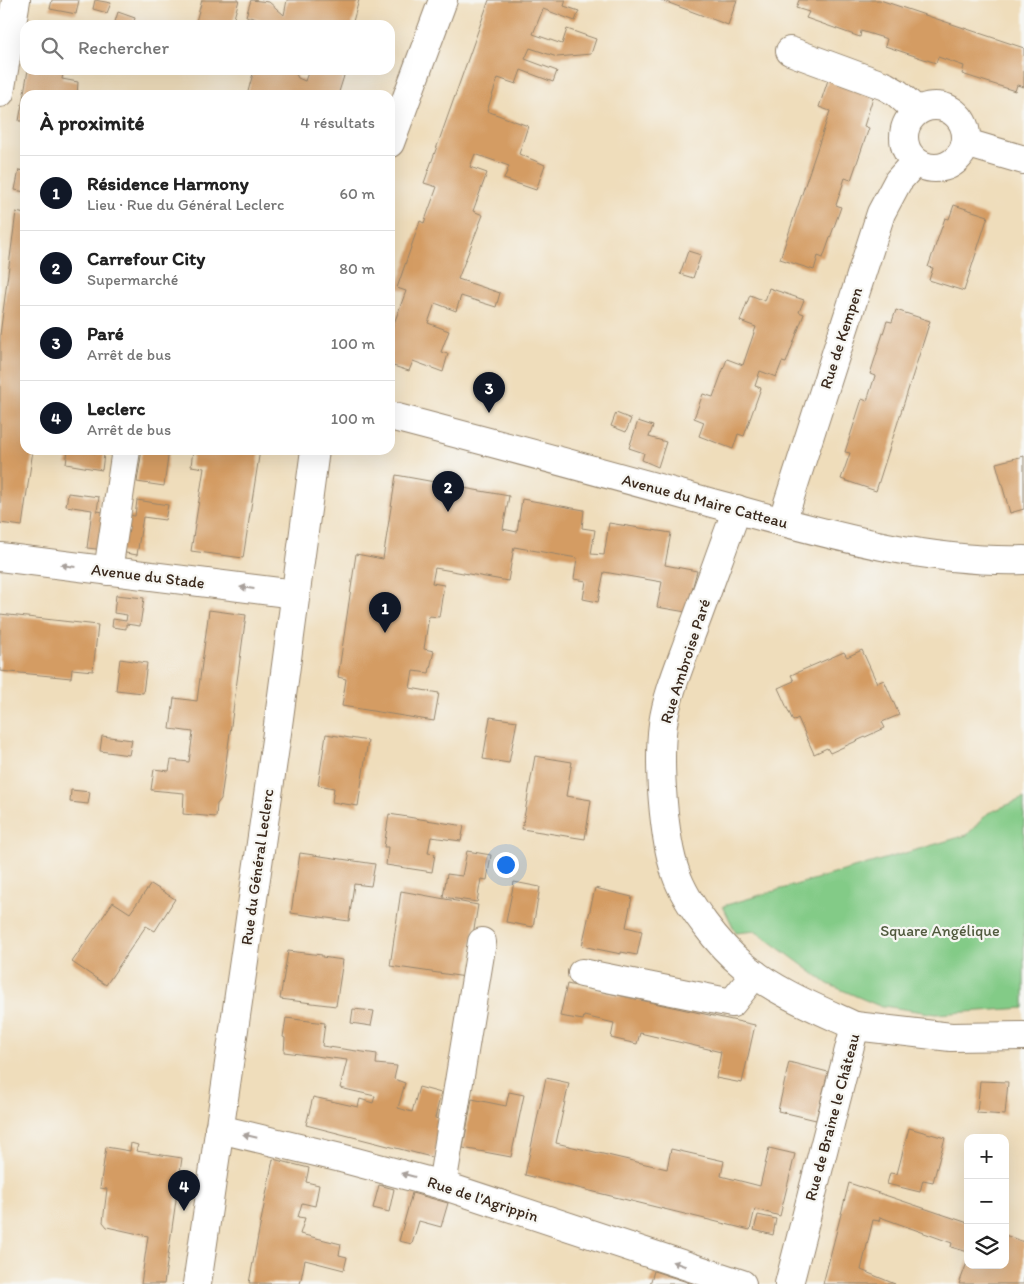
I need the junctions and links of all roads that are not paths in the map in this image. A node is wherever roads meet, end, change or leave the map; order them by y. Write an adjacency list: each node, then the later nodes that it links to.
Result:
1 (16, 0): 4 (street)
2 (443, 0): 6 (street)
3 (790, 51): 5 (street)
4 (0, 93)
5 (918, 111): 7 (street); 9 (street)
6 (395, 130)
7 (966, 143): 8 (street); 9 (street)
8 (1024, 160)
9 (915, 162): 14 (street, Rue de Kempen)
10 (395, 417): 13 (street, Avenue du Maire Catteau)
11 (125, 455): 17 (street)
12 (313, 455): 18 (street, Rue du Général Leclerc)
13 (737, 509): 14 (street, Avenue du Maire Catteau); 21 (street, Rue Ambroise Paré)
14 (782, 522): 16 (street, Avenue du Maire Catteau)
15 (0, 556): 17 (street, Avenue du Stade, one-way to 15)
16 (1024, 560)
17 (108, 572): 18 (street, Avenue du Stade, one-way to 17)
18 (295, 594): 24 (street, Rue du Général Leclerc)
19 (482, 942): 25 (street)
20 (582, 973): 21 (street)
21 (755, 974): 22 (street, Rue Ambroise Paré)
22 (856, 1026): 23 (street, Rue de Braine le Château); 28 (street, Rue de Braine le Château)
23 (1024, 1036)
24 (220, 1129): 25 (street, Rue de l'Agrippin, one-way to 24); 26 (street, Rue du Général Leclerc)
25 (442, 1185): 27 (street, Rue de l'Agrippin, one-way to 25)
26 (197, 1284)
27 (742, 1284)
28 (789, 1284)

